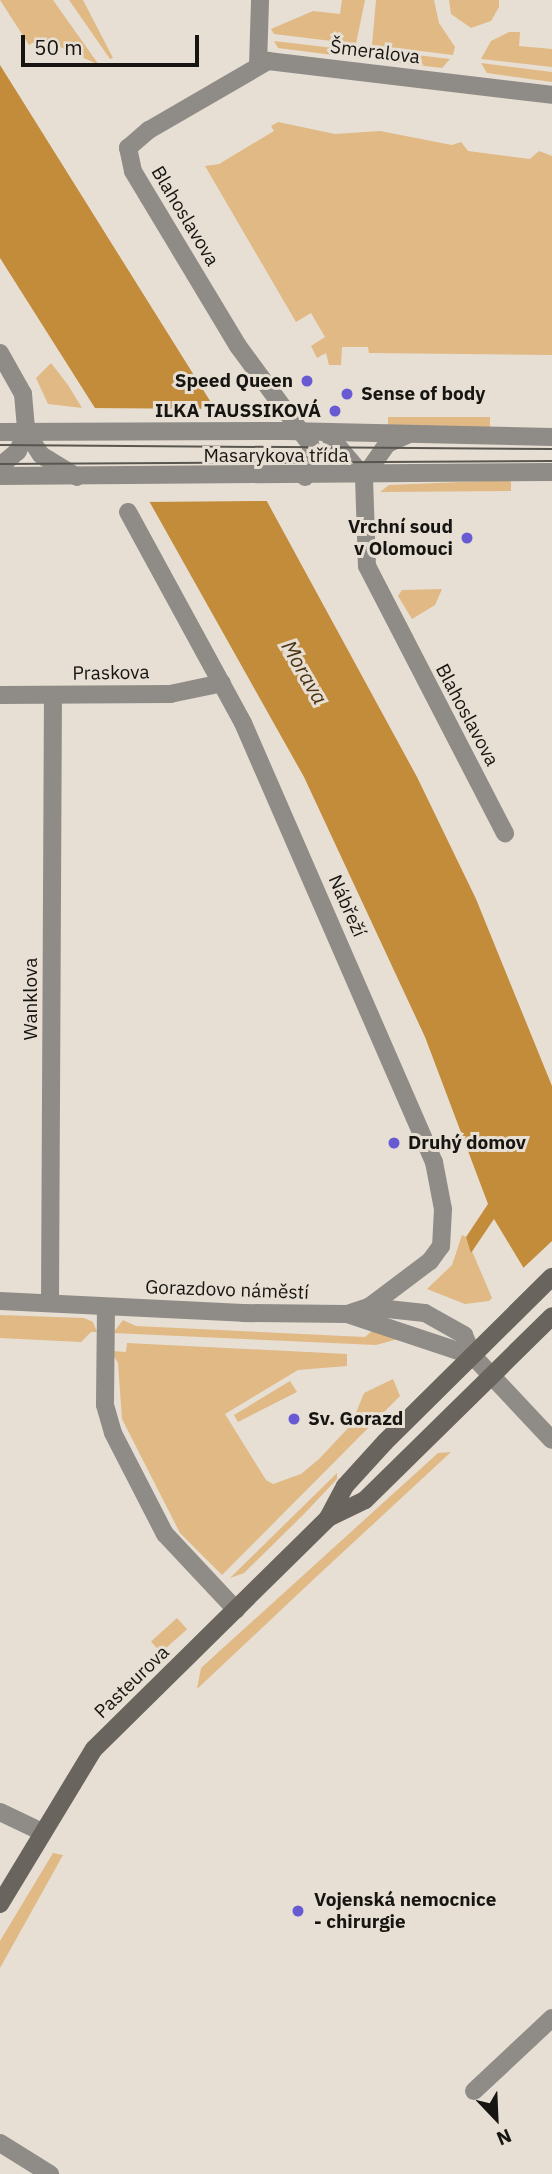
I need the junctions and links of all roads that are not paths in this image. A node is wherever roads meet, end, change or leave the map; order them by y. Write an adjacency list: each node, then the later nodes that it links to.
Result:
1 (260, 0): 2 (street)
2 (258, 65): 3 (street, Šmeralova); 5 (street, Blahoslavova)
3 (552, 95)
4 (0, 353): 7 (street)
5 (294, 431): 7 (street); 8 (street); 13 (street)
6 (0, 432): 7 (street)
7 (26, 432): 11 (street); 15 (street)
8 (326, 432): 9 (street); 16 (street)
9 (407, 435): 10 (street); 16 (street)
10 (552, 438)
11 (0, 466)
12 (552, 472): 16 (street, Masarykova třída)
13 (309, 475): 15 (street, Masarykova třída); 16 (street, Masarykova třída)
14 (0, 476): 15 (street, Masarykova třída)
15 (77, 477)
16 (364, 477): 21 (street, Blahoslavova)
17 (128, 512): 18 (street, Nábřeží)
18 (222, 683): 20 (street, Praskova); 26 (street, Nábřeží)
19 (0, 695): 20 (street, Praskova)
20 (53, 695): 24 (street, Wanklova)
21 (505, 833)
22 (552, 1277): 29 (main road)
23 (0, 1301): 24 (street, Gorazdovo náměstí)
24 (50, 1303): 25 (street, Gorazdovo náměstí)
25 (106, 1307): 27 (street, Gorazdovo náměstí); 33 (street)
26 (369, 1307): 27 (street); 29 (street)
27 (347, 1314): 29 (street)
28 (552, 1316): 30 (main road)
29 (473, 1356): 30 (street); 32 (main road)
30 (491, 1376): 31 (street); 32 (main road)
31 (552, 1440)
32 (328, 1518): 33 (main road, Pasteurova)
33 (236, 1610): 35 (main road, Pasteurova)
34 (0, 1812): 35 (street)
35 (40, 1831): 36 (main road, Pasteurova)
36 (0, 1904)
37 (552, 2018): 38 (street)
38 (474, 2091)
39 (0, 2143): 40 (street)
40 (50, 2174)

